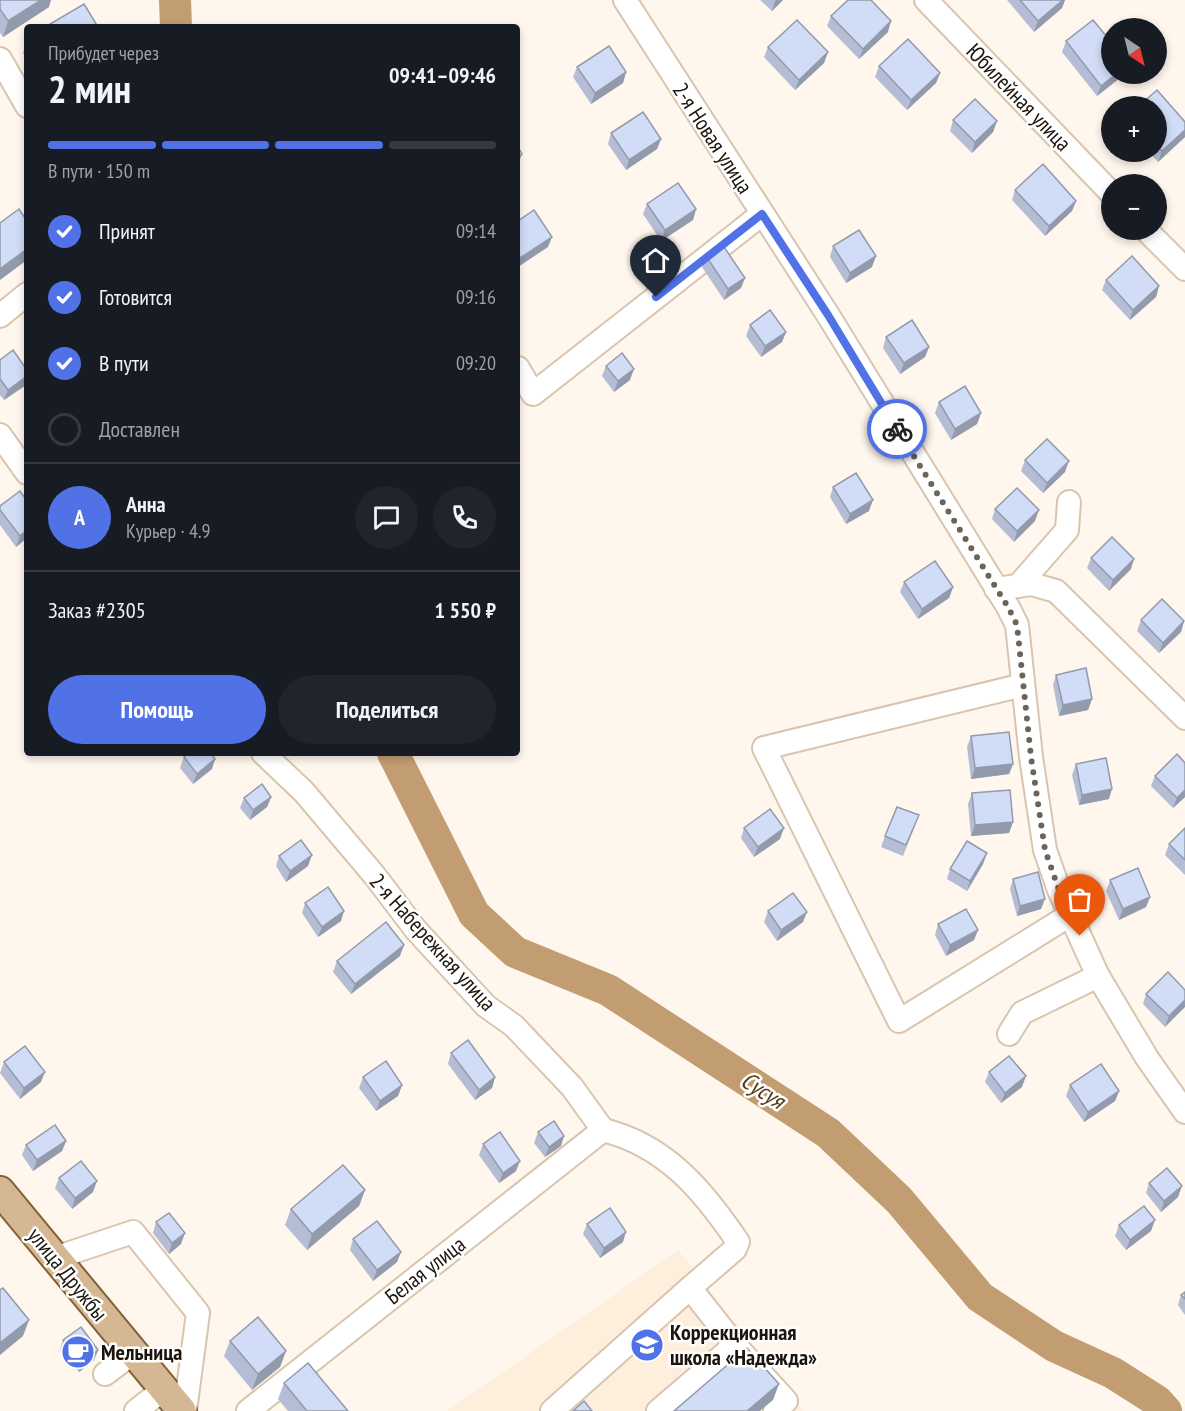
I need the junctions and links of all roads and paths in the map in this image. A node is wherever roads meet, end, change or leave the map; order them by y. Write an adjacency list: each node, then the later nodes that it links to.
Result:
1 (625, 0): 6 (street, 2-я Новая улица)
2 (936, 4): 5 (street, Юбилейная улица)
3 (0, 58): 4 (street)
4 (24, 101)
5 (1101, 182)
6 (762, 214): 11 (street); 15 (street, 2-я Новая улица)
7 (1156, 240): 8 (street)
8 (1185, 269)
9 (24, 296): 10 (street)
10 (0, 316)
11 (520, 371)
12 (0, 435): 13 (street)
13 (24, 469)
14 (1069, 502): 15 (street)
15 (1007, 588): 16 (street, 2-я Новая улица); 17 (street)
16 (1023, 685): 19 (street, 2-я Новая улица); 19 (street)
17 (1185, 718)
18 (266, 756): 23 (street, 2-я Набережная улица)
19 (1070, 915): 20 (street, 2-я Новая улица)
20 (1098, 976): 21 (street); 22 (street, 2-я Новая улица)
21 (1009, 1034)
22 (1185, 1112)
23 (603, 1130): 26 (street); 32 (street, Белая улица)
24 (0, 1191): 25 (main road, улица Дружбы)
25 (56, 1258): 28 (main road, улица Дружбы); 34 (street)
26 (690, 1288): 27 (street); 31 (street)
27 (735, 1345): 37 (street); 38 (street)
28 (133, 1353): 29 (street); 30 (main road, улица Дружбы)
29 (105, 1374)
30 (164, 1389): 33 (street); 34 (main road, улица Дружбы)
31 (573, 1394): 35 (street); 36 (street)
32 (253, 1410)
33 (136, 1411)
34 (184, 1411)
35 (552, 1411)
36 (589, 1411)
37 (658, 1411)
38 (775, 1411)

